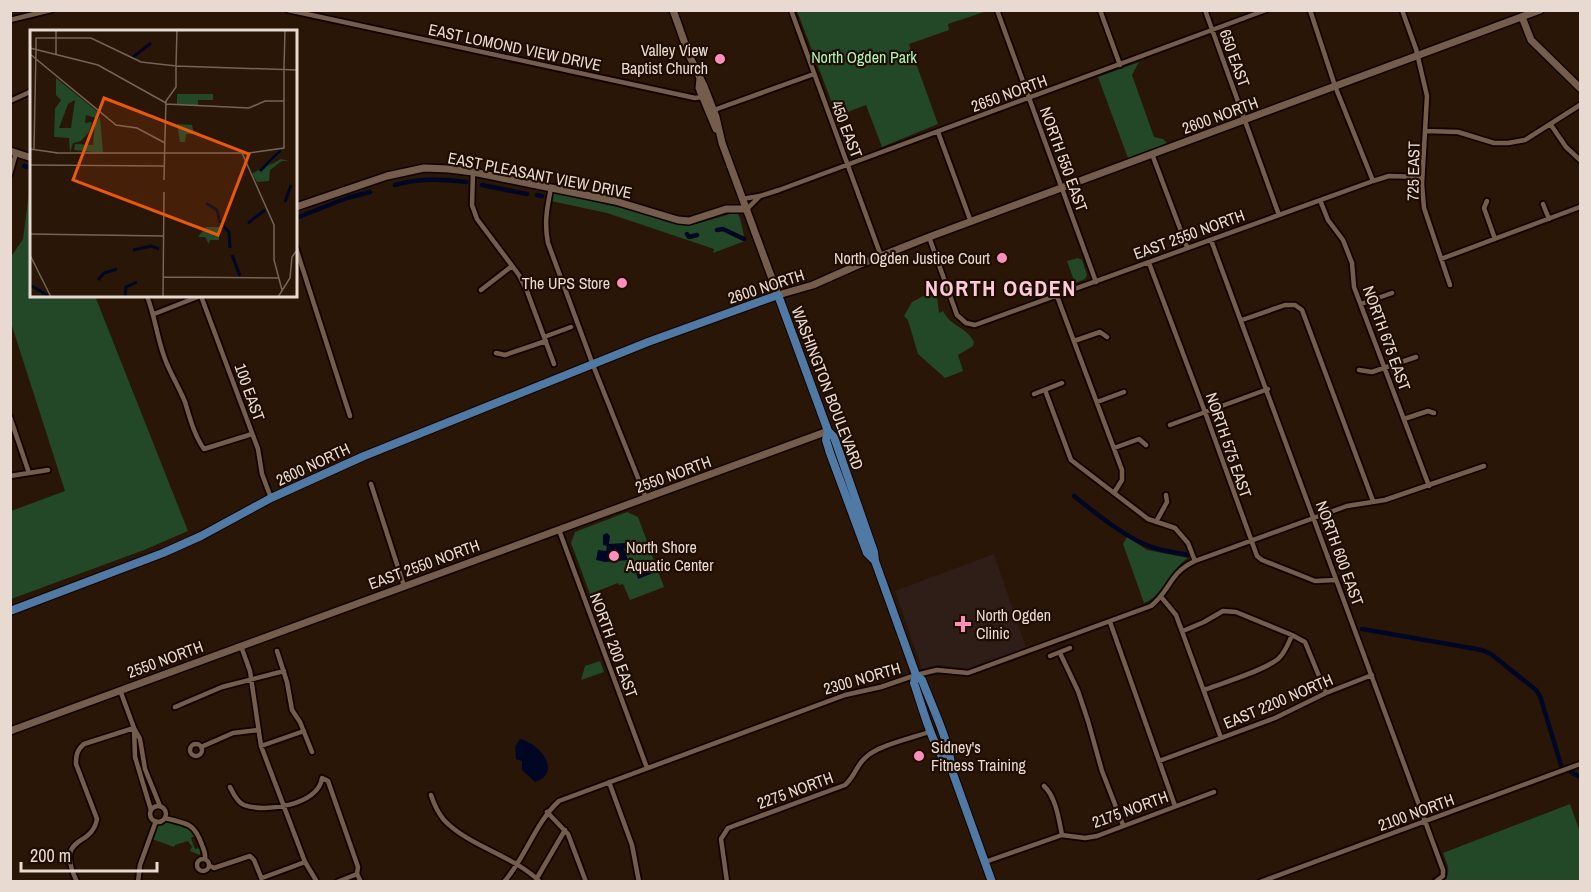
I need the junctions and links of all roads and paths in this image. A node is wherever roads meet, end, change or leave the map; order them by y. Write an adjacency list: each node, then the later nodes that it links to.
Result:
1 (51, 10): 13 (street)
2 (288, 10): 22 (street, EAST LOMOND VIEW DRIVE)
3 (673, 10): 18 (street)
4 (791, 10): 17 (street, 450 EAST)
5 (997, 10): 23 (street, NORTH 550 EAST)
6 (1100, 10): 16 (street)
7 (1205, 10): 14 (street, 650 EAST)
8 (1266, 10): 14 (street, 2650 NORTH)
9 (1310, 10): 19 (street)
10 (1402, 10): 15 (street, 725 EAST)
11 (1540, 10): 12 (street, 2600 NORTH)
12 (1522, 17): 15 (street, 2600 NORTH); 20 (street)
13 (10, 20)
14 (1212, 30): 16 (street, 2650 NORTH); 27 (street, 650 EAST)
15 (1418, 55): 19 (street, 2600 NORTH); 29 (street, 725 EAST)
16 (1120, 65): 23 (street, 2650 NORTH)
17 (814, 74): 26 (street); 36 (street, 450 EAST)
18 (699, 78): 22 (street); 26 (street)
19 (1335, 86): 27 (street, 2600 NORTH); 40 (street)
20 (1581, 88)
21 (30, 92): 24 (street)
22 (702, 97): 31 (street)
23 (1029, 98): 30 (street, 2650 NORTH); 42 (street, NORTH 550 EAST)
24 (10, 101)
25 (1581, 105): 28 (street)
26 (714, 111): 31 (street)
27 (1245, 120): 33 (street, 2600 NORTH); 52 (street, 650 EAST)
28 (1551, 125): 29 (street); 35 (street)
29 (1426, 131): 39 (street, 725 EAST)
30 (938, 132): 36 (street, 2650 NORTH); 54 (street)
31 (719, 133): 44 (street, WASHINGTON BOULEVARD)
32 (13, 152): 34 (street); 38 (street)
33 (1152, 154): 42 (street, 2600 NORTH); 58 (street)
34 (30, 157)
35 (1581, 160)
36 (848, 165): 43 (street, 2650 NORTH); 60 (street, 450 EAST)
37 (473, 172): 41 (street, EAST PLEASANT VIEW DRIVE); 48 (street, EAST PLEASANT VIEW DRIVE); 63 (street)
38 (10, 174)
39 (1422, 177): 40 (street, EAST 2550 NORTH); 61 (street, 725 EAST)
40 (1373, 181): 45 (street, EAST 2550 NORTH)
41 (551, 188): 50 (street, EAST PLEASANT VIEW DRIVE); 83 (street)
42 (1062, 188): 54 (street, 2600 NORTH); 64 (street, NORTH 550 EAST)
43 (760, 196): 44 (street, 2650 NORTH); 51 (street, 2650 NORTH)
44 (742, 199): 50 (street); 51 (street, WASHINGTON BOULEVARD)
45 (1320, 200): 52 (street, EAST 2550 NORTH); 73 (street, NORTH 675 EAST)
46 (1487, 201): 56 (street)
47 (1543, 204): 53 (street)
48 (297, 207)
49 (1581, 207): 53 (street)
50 (726, 209): 51 (street, EAST PLEASANT VIEW DRIVE)
51 (747, 209): 68 (street, WASHINGTON BOULEVARD)
52 (1279, 215): 57 (street, EAST 2550 NORTH)
53 (1549, 219): 56 (street)
54 (971, 222): 55 (street, 2600 NORTH)
55 (929, 237): 60 (street, 2600 NORTH); 69 (street, EAST 2550 NORTH)
56 (1495, 239): 61 (street)
57 (1211, 240): 58 (street, EAST 2550 NORTH); 75 (street, NORTH 600 EAST)
58 (1188, 247): 62 (street, EAST 2550 NORTH)
59 (297, 251): 94 (street)
60 (881, 256): 68 (street, 2600 NORTH)
61 (1441, 259): 65 (street, 725 EAST)
62 (1149, 263): 64 (street, EAST 2550 NORTH); 92 (street, NORTH 575 EAST)
63 (512, 266): 66 (street); 78 (street)
64 (1096, 282): 69 (street, EAST 2550 NORTH)
65 (1450, 285)
66 (481, 290)
67 (1392, 293): 73 (street)
68 (778, 295): 83 (main road, 2600 NORTH); 98 (main road, WASHINGTON BOULEVARD)
69 (1057, 296): 79 (street)
70 (147, 297): 74 (street)
71 (197, 297): 74 (street)
72 (200, 297): 99 (street, 100 EAST)
73 (1361, 304): 84 (street, NORTH 675 EAST)
74 (154, 314): 99 (street)
75 (1242, 320): 87 (street, NORTH 600 EAST); 112 (street)
76 (571, 327): 78 (street)
77 (1107, 338): 79 (street)
78 (545, 339): 80 (street); 82 (street)
79 (1074, 341): 91 (street)
80 (496, 353)
81 (1416, 357): 84 (street)
82 (554, 364)
83 (593, 365): 110 (main road, 2600 NORTH); 111 (street)
84 (1385, 369): 85 (street); 96 (street, NORTH 675 EAST)
85 (1359, 370)
86 (1062, 383): 88 (street)
87 (1268, 389): 92 (street); 113 (street, NORTH 600 EAST)
88 (1045, 390): 90 (street); 108 (street)
89 (1124, 392): 91 (street)
90 (1034, 394)
91 (1097, 402): 101 (street)
92 (1205, 412): 97 (street); 117 (street, NORTH 575 EAST)
93 (1434, 413): 96 (street)
94 (350, 416)
95 (10, 417): 104 (street)
96 (1404, 419): 107 (street, NORTH 675 EAST)
97 (1170, 425)
98 (828, 431): 111 (street, 2550 NORTH); 118 (main road, WASHINGTON BOULEVARD); 118 (main road, WASHINGTON BOULEVARD)
99 (252, 434): 110 (street, 100 EAST)
100 (1146, 445): 101 (street)
101 (1114, 448): 108 (street)
102 (1484, 466): 107 (street)
103 (48, 470): 104 (street)
104 (29, 473): 105 (street)
105 (10, 476)
106 (371, 484): 121 (street)
107 (1429, 486): 112 (street)
108 (1113, 493): 114 (street)
109 (1166, 495): 114 (street)
110 (271, 498): 123 (main road, 2600 NORTH)
111 (646, 498): 115 (street, 2550 NORTH)
112 (1373, 501): 113 (street)
113 (1313, 518): 117 (street); 120 (street, NORTH 600 EAST)
114 (1156, 522): 119 (street)
115 (559, 530): 116 (street, 2550 NORTH); 152 (street, NORTH 200 EAST)
116 (527, 541): 121 (street, EAST 2550 NORTH)
117 (1250, 541): 119 (street); 120 (street, NORTH 575 EAST)
118 (875, 561): 134 (main road, WASHINGTON BOULEVARD)
119 (1196, 561): 122 (street)
120 (1336, 580): 135 (street, NORTH 600 EAST)
121 (404, 586): 124 (street, EAST 2550 NORTH)
122 (1162, 598): 125 (street, 2300 NORTH); 126 (street)
123 (10, 610)
124 (330, 612): 128 (street, 2550 NORTH)
125 (1110, 622): 134 (street, 2300 NORTH); 150 (street)
126 (1182, 631): 127 (street); 138 (street)
127 (1292, 635): 138 (street); 139 (street)
128 (241, 646): 136 (street); 137 (street, 2550 NORTH)
129 (1070, 648): 131 (street)
130 (277, 651): 133 (street)
131 (1060, 652): 132 (street); 167 (street)
132 (1050, 656)
133 (284, 671): 136 (street); 144 (street)
134 (916, 675): 145 (main road, WASHINGTON BOULEVARD); 152 (street, 2300 NORTH); 153 (main road, WASHINGTON BOULEVARD)
135 (1372, 675): 139 (street, EAST 2200 NORTH); 166 (street, NORTH 600 EAST)
136 (252, 681): 140 (street); 142 (street)
137 (120, 690): 141 (street); 143 (street, 2550 NORTH)
138 (1204, 690): 146 (street)
139 (1326, 693): 146 (street, EAST 2200 NORTH)
140 (175, 707)
141 (134, 728): 159 (street); 162 (street); 178 (street)
142 (258, 730): 147 (street); 148 (street)
143 (10, 731)
144 (304, 731): 147 (street); 149 (street)
145 (932, 731): 153 (main road, WASHINGTON BOULEVARD); 186 (street, 2275 NORTH)
146 (1221, 738): 150 (street, EAST 2200 NORTH)
147 (261, 746): 160 (street)
148 (201, 747)
149 (312, 752)
150 (1159, 761): 161 (street)
151 (1581, 764): 166 (street, 2100 NORTH)
152 (647, 768): 154 (street, 2300 NORTH)
153 (951, 768): 172 (main road, WASHINGTON BOULEVARD)
154 (609, 782): 163 (street, 2300 NORTH); 185 (street)
155 (1044, 786): 169 (street)
156 (230, 787): 160 (street)
157 (1214, 792): 161 (street, 2175 NORTH)
158 (431, 795): 173 (street)
159 (160, 806): 162 (street); 164 (street)
160 (285, 806): 171 (street); 175 (street)
161 (1175, 806): 167 (street, 2175 NORTH)
162 (151, 810): 165 (street)
163 (547, 812): 168 (street); 173 (street, 2300 NORTH)
164 (165, 818): 165 (street); 170 (street)
165 (156, 821): 179 (street)
166 (1426, 822): 188 (street, 2100 NORTH); 189 (street, NORTH 600 EAST)
167 (1123, 825): 169 (street, 2175 NORTH)
168 (565, 830): 177 (street); 184 (street)
169 (1062, 835): 172 (street, 2175 NORTH)
170 (205, 859): 174 (street); 174 (street)
171 (305, 862): 176 (street); 180 (street)
172 (985, 862): 187 (main road, WASHINGTON BOULEVARD)
173 (517, 865): 177 (street); 183 (street, 2300 NORTH)
174 (210, 866): 176 (street)
175 (357, 874): 181 (street); 182 (street)
176 (262, 880)
177 (538, 880)
178 (77, 882)
179 (138, 882)
180 (317, 882)
181 (337, 882)
182 (361, 882)
183 (504, 882)
184 (586, 882)
185 (639, 882)
186 (727, 882)
187 (992, 882)
188 (1260, 882)
189 (1435, 882)

